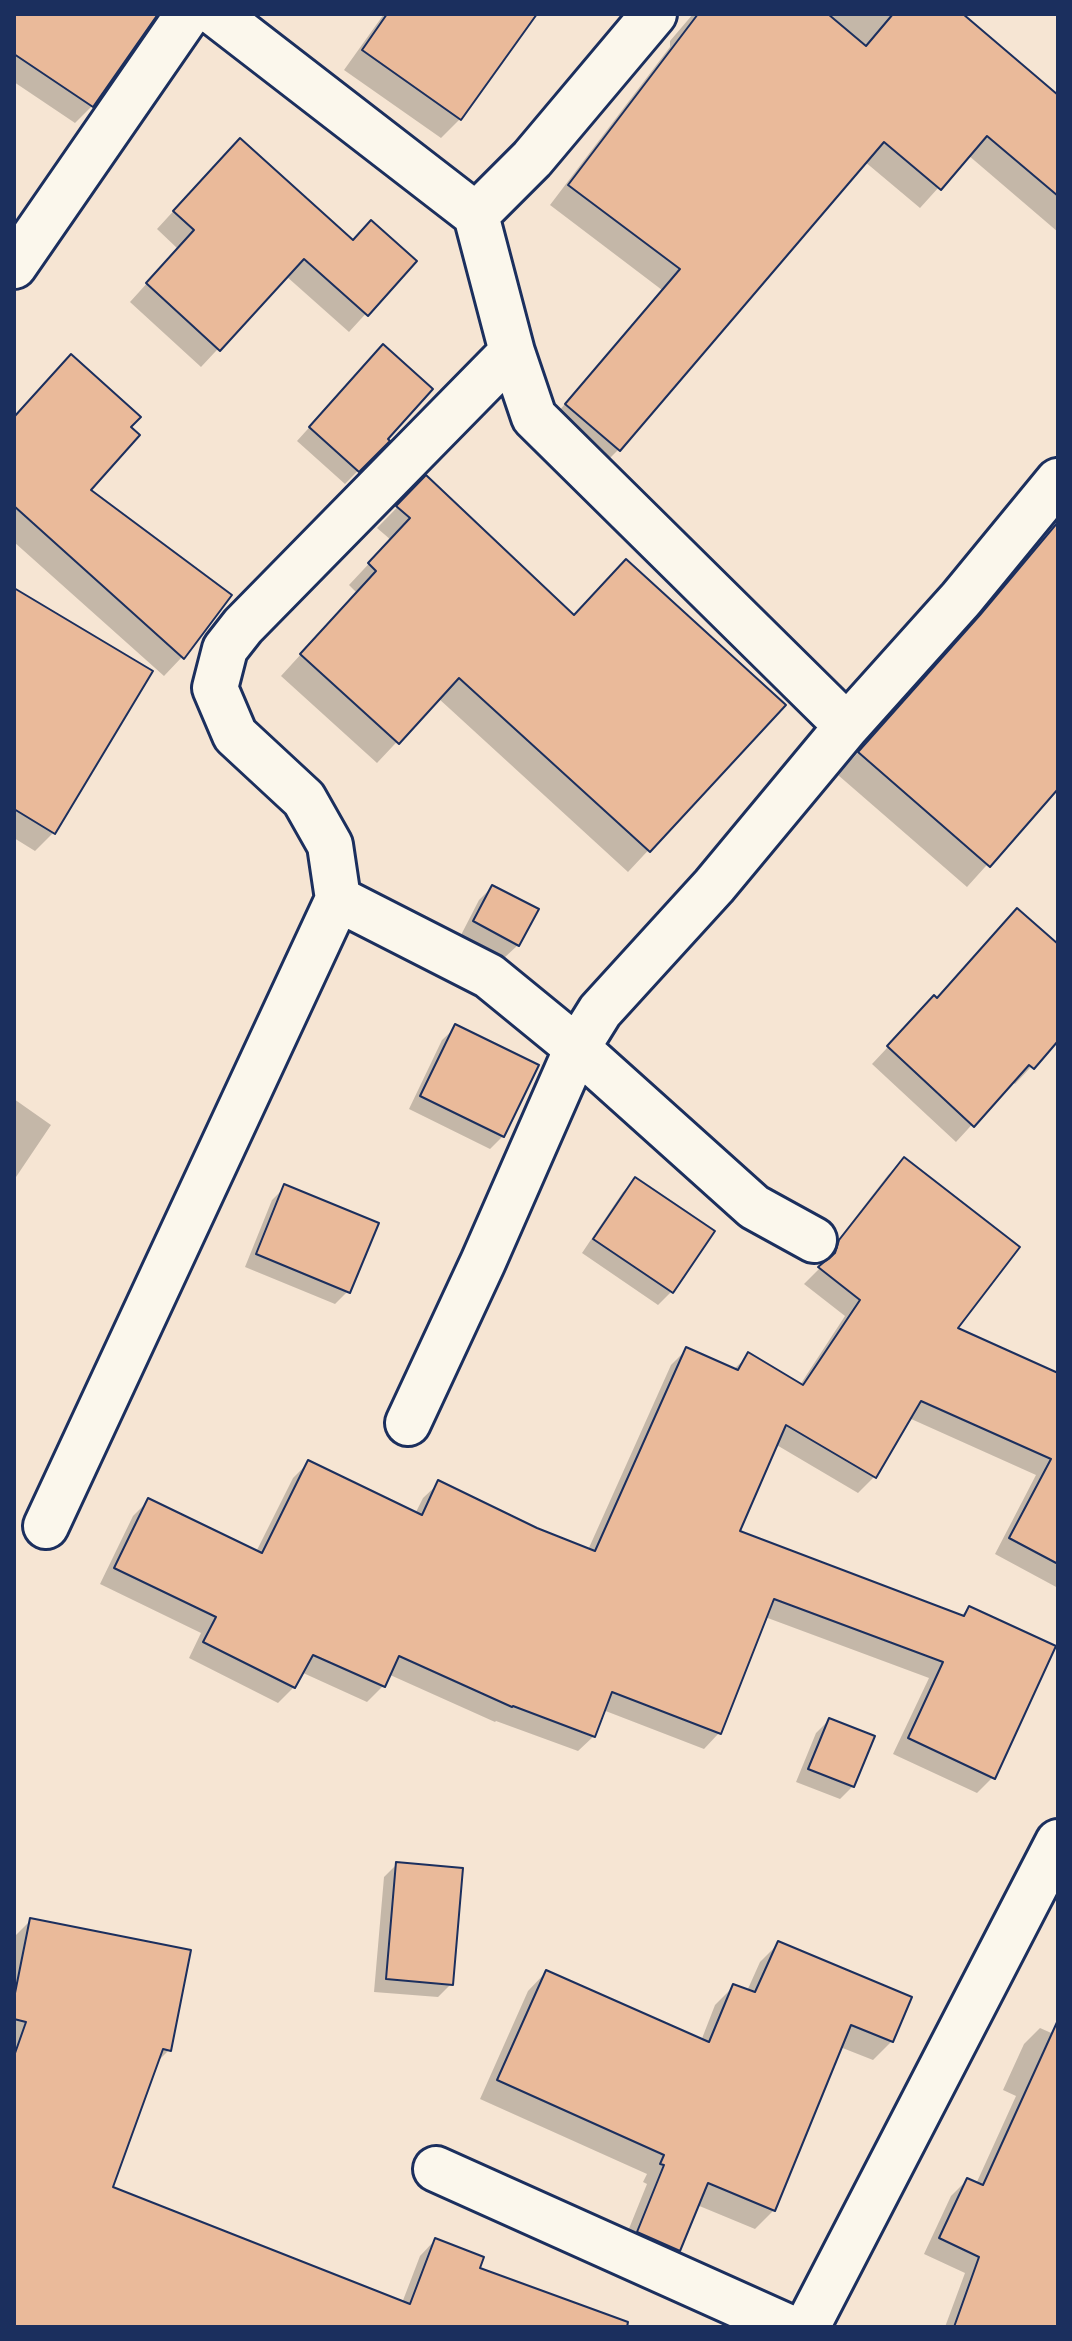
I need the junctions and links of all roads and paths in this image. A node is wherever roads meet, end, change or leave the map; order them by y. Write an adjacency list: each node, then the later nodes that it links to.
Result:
1 (188, 14): 5 (street)
2 (216, 14): 4 (street)
3 (654, 14): 4 (street)
4 (476, 215): 6 (street)
5 (14, 266)
6 (512, 352): 8 (street); 9 (street)
7 (1058, 481): 8 (street)
8 (847, 726): 10 (street)
9 (338, 899): 10 (street); 13 (street)
10 (577, 1048): 11 (street); 12 (street)
11 (814, 1240)
12 (408, 1423)
13 (46, 1526)
14 (1058, 1842): 17 (street)
15 (436, 2169): 16 (street)
16 (788, 2327)
17 (807, 2327)

